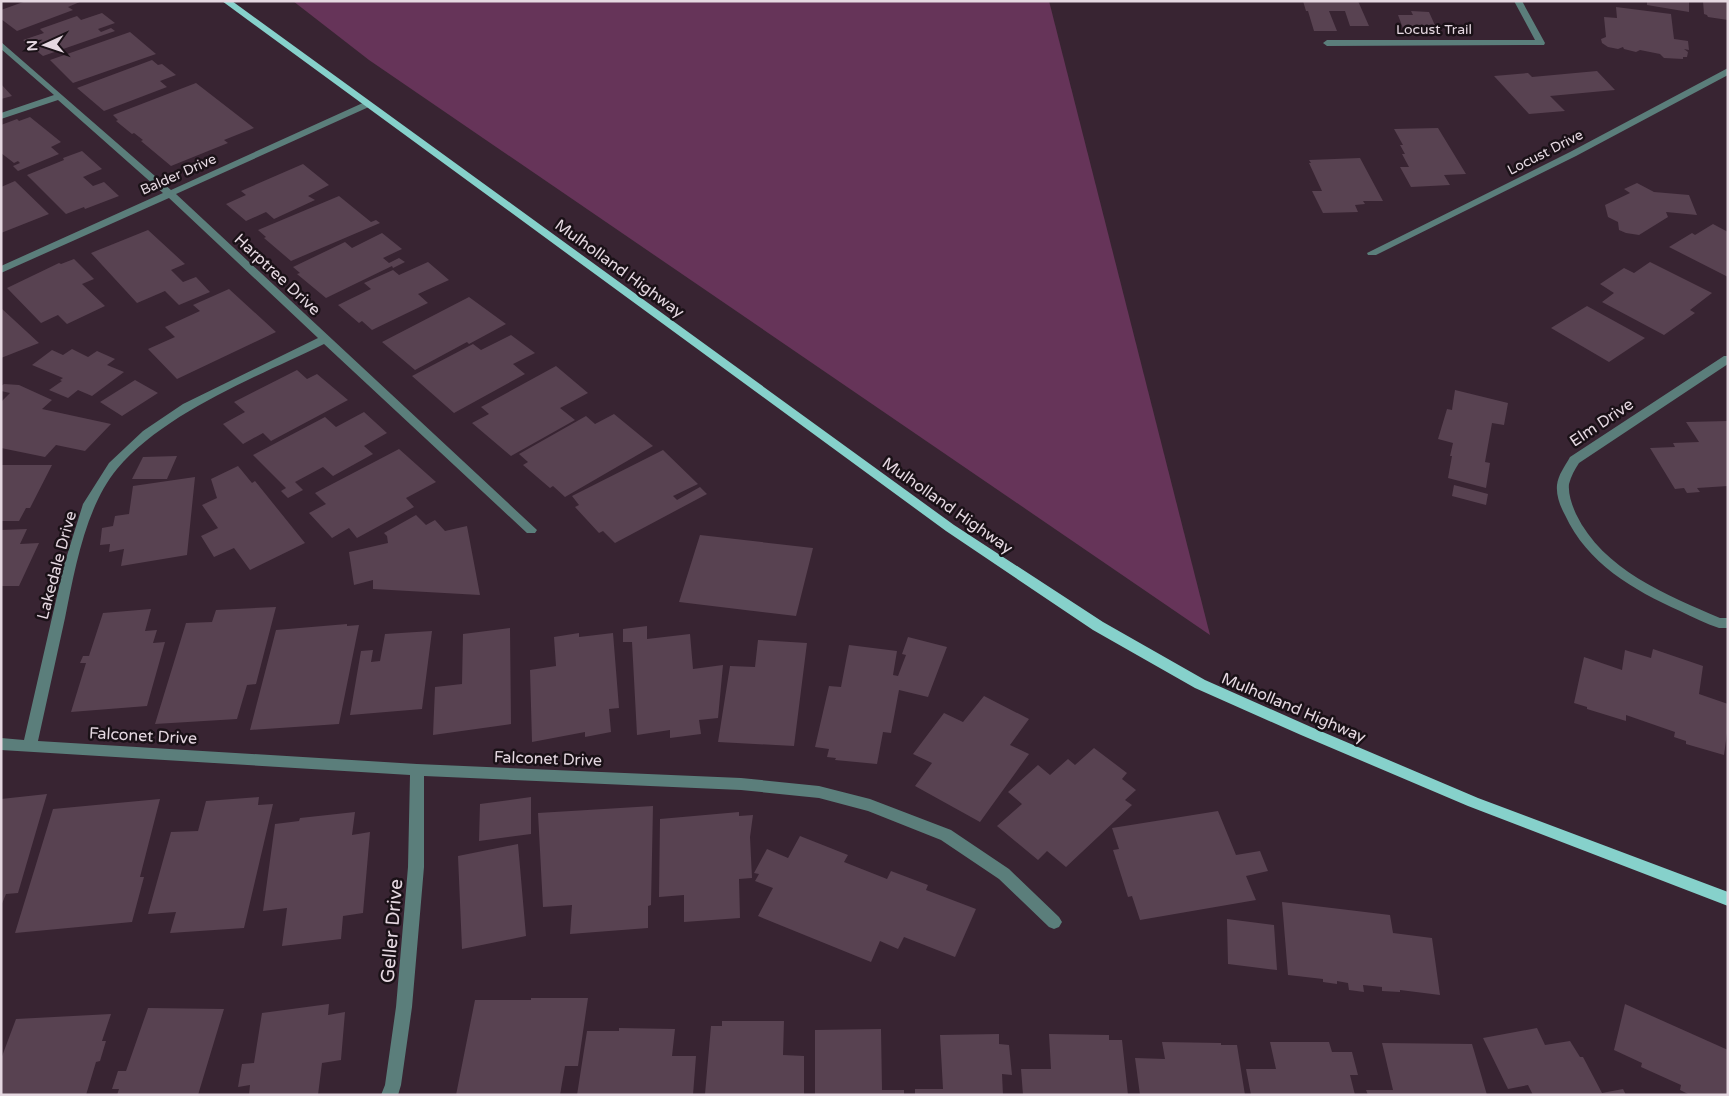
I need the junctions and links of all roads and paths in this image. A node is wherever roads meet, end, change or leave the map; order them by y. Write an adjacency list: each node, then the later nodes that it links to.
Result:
1 (226, 1): 7 (main road, Mulholland Highway)
2 (1518, 1): 3 (street, Locust Trail)
3 (1327, 43)
4 (1, 44): 6 (street, Harptree Drive)
5 (1728, 71): 10 (street, Locust Drive)
6 (60, 96): 8 (street); 9 (street, Harptree Drive)
7 (368, 104): 9 (street, Balder Drive); 19 (main road, Mulholland Highway)
8 (1, 116)
9 (169, 193): 11 (street, Balder Drive); 12 (street, Harptree Drive)
10 (1372, 253)
11 (1, 270)
12 (325, 339): 14 (street, Harptree Drive); 17 (street, Lakedale Drive)
13 (1728, 359): 15 (street, Elm Drive)
14 (530, 530)
15 (1723, 623)
16 (1, 744): 17 (street, Falconet Drive)
17 (30, 746): 18 (street, Falconet Drive)
18 (417, 770): 20 (street, Falconet Drive); 21 (street, Geller Drive)
19 (1728, 899)
20 (1054, 922)
21 (389, 1095)

